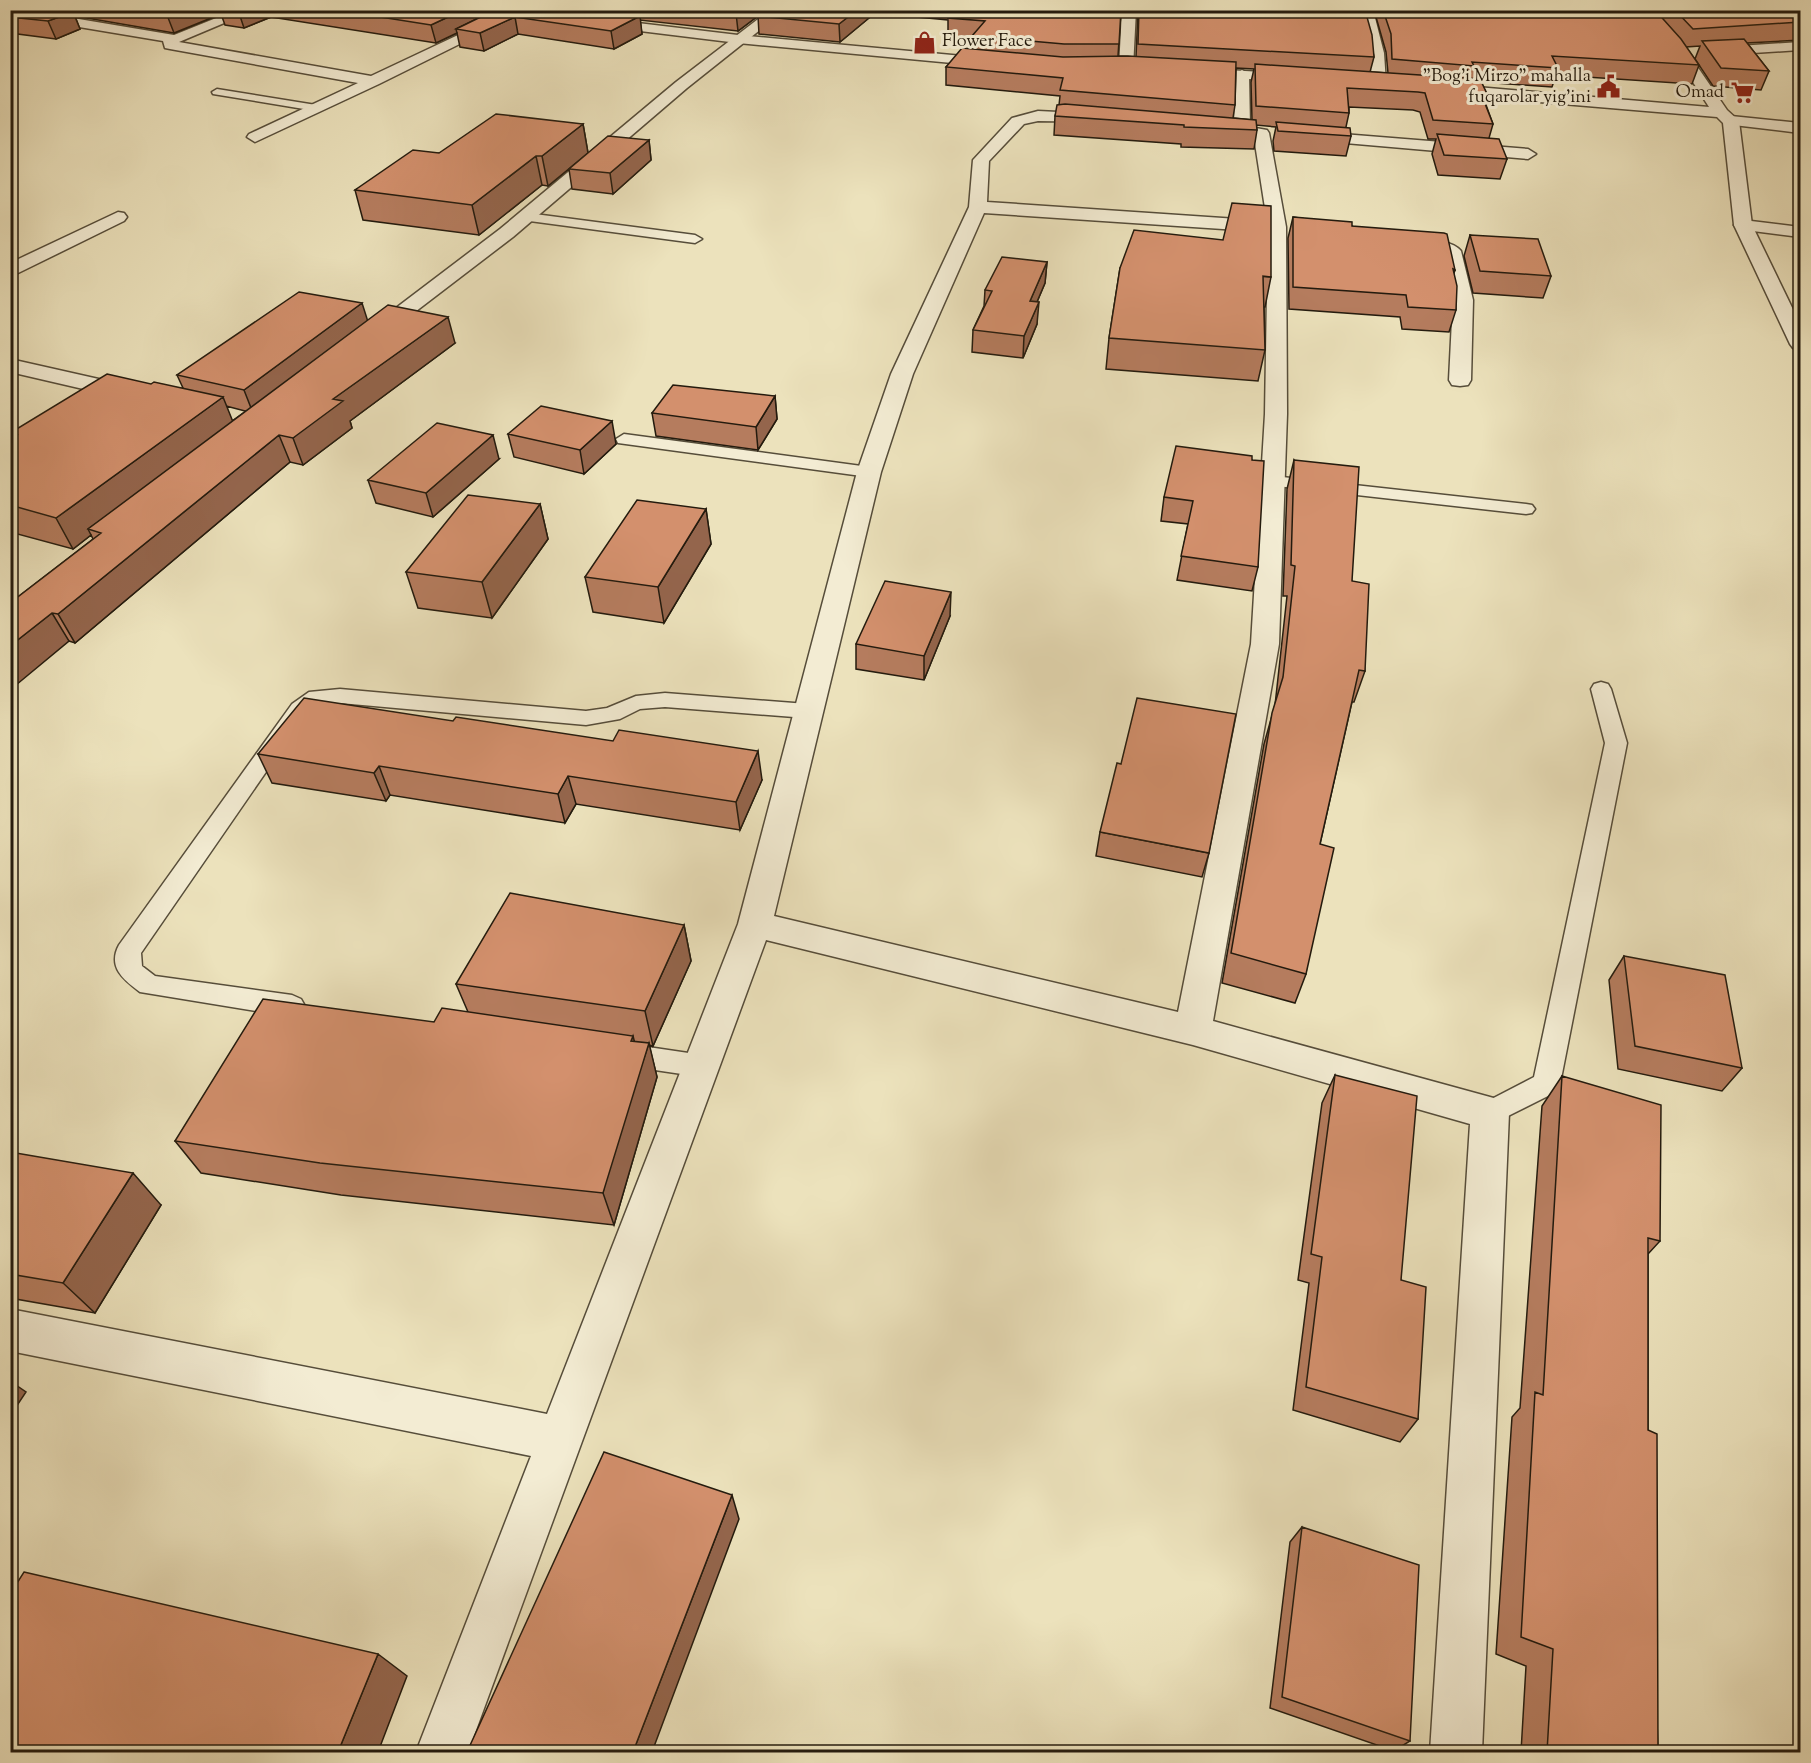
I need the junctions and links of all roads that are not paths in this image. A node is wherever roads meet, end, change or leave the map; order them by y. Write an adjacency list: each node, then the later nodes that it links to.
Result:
1 (51, 10): 8 (lane)
2 (249, 10): 10 (street)
3 (779, 10): 11 (street)
4 (1129, 10): 15 (street)
5 (1366, 10): 20 (street)
6 (1640, 10): 13 (street)
7 (504, 13): 19 (street)
8 (32, 15): 10 (street)
9 (577, 20): 11 (street)
10 (175, 39): 19 (street)
11 (738, 39): 14 (street); 32 (street)
12 (1800, 46): 13 (street)
13 (1681, 53): 24 (street)
14 (1005, 64)
15 (1126, 68)
16 (1171, 70): 17 (street)
17 (1242, 75): 18 (street); 27 (street)
18 (1310, 79)
19 (374, 81): 23 (street)
20 (1379, 83)
21 (1424, 87): 24 (street)
22 (218, 92): 23 (lane)
23 (316, 108): 28 (street)
24 (1726, 117): 26 (street); 33 (street)
25 (1111, 120): 30 (street)
26 (1800, 128)
27 (1258, 132): 29 (street); 34 (street)
28 (255, 137)
29 (1528, 154)
30 (978, 207): 34 (street); 45 (street)
31 (118, 217): 38 (street)
32 (527, 217): 37 (lane); 40 (street)
33 (1743, 225): 35 (street); 39 (street)
34 (1289, 228): 46 (street)
35 (1800, 232)
36 (1381, 238): 42 (street)
37 (695, 239)
38 (10, 271)
39 (1800, 344)
40 (350, 352)
41 (10, 365): 43 (street)
42 (1460, 380)
43 (157, 399)
44 (624, 439): 45 (lane)
45 (869, 472): 49 (street)
46 (1273, 481): 47 (lane); 52 (street)
47 (1526, 509)
48 (1601, 689): 55 (lane)
49 (807, 711): 50 (street); 51 (lane)
50 (755, 924): 52 (street); 54 (street)
51 (314, 1009)
52 (1193, 1030): 55 (street)
53 (596, 1050): 54 (lane)
54 (702, 1065): 57 (street)
55 (1490, 1113): 59 (street)
56 (10, 1330): 57 (street)
57 (561, 1439): 58 (street)
58 (442, 1752)
59 (1456, 1752)

